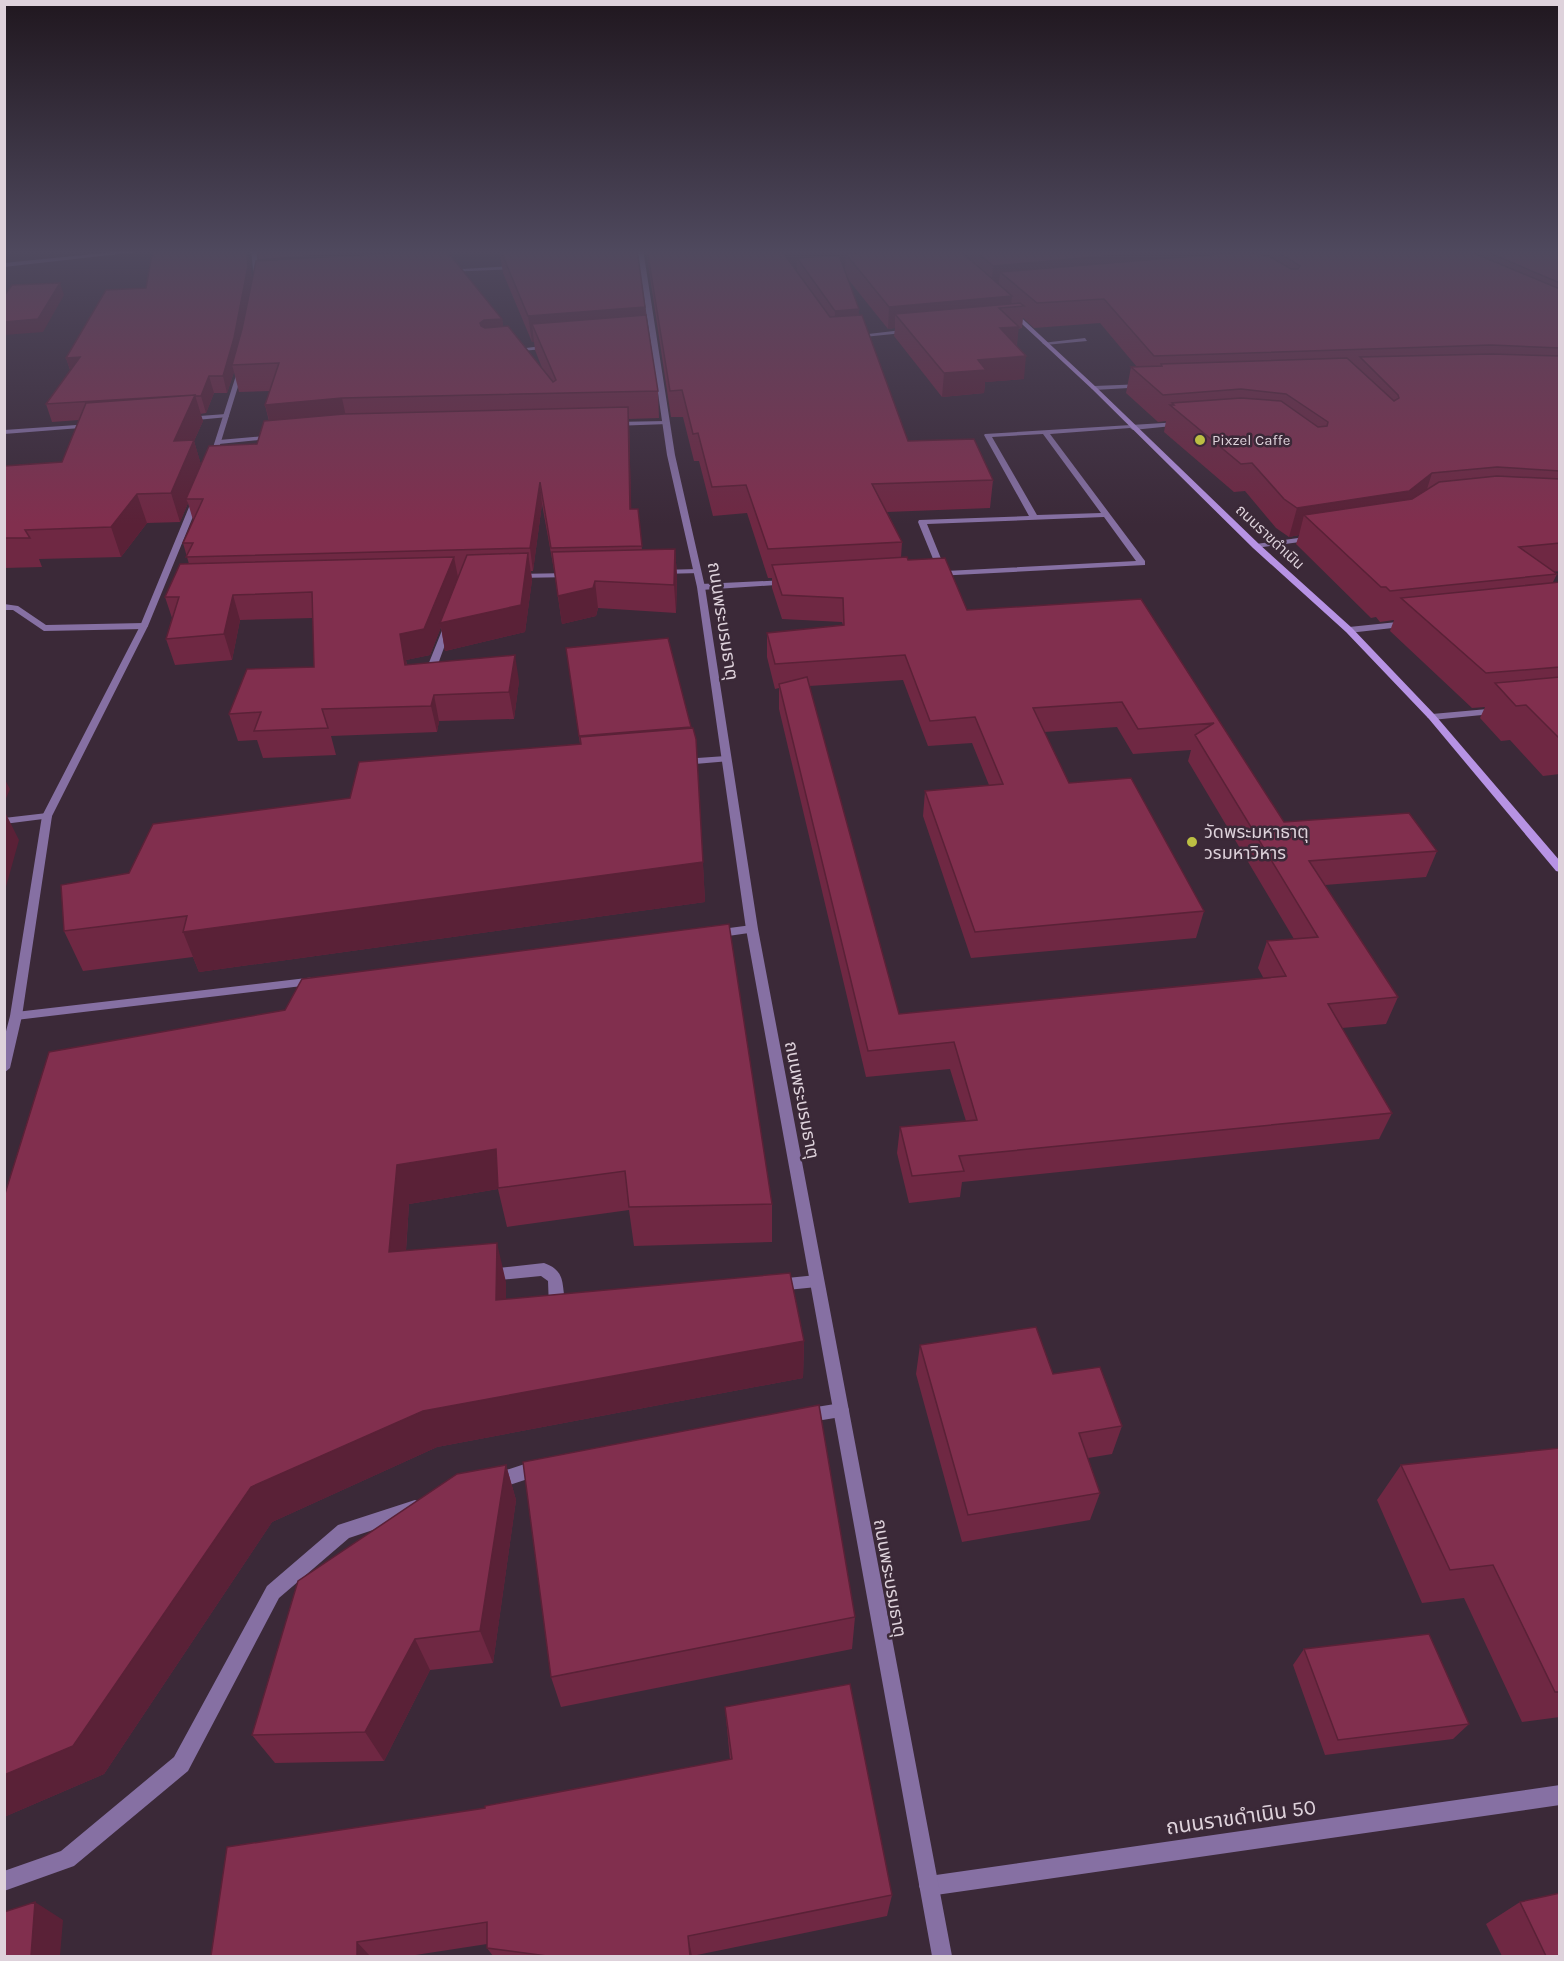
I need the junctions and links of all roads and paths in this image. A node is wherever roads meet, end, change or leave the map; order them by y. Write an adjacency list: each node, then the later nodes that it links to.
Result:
1 (649, 341): 12 (street, ถนนพระบรมธาตุ)
2 (1042, 341): 4 (main road, ถนนราขดำเนิน)
3 (1078, 341): 4 (street)
4 (1045, 343): 9 (main road, ถนนราขดำเนิน)
5 (561, 346): 6 (street)
6 (506, 350)
7 (244, 355): 10 (street)
8 (1153, 385): 9 (street)
9 (1094, 388): 16 (main road, ถนนราขดำเนิน)
10 (226, 416): 11 (street); 20 (street)
11 (180, 419)
12 (666, 423): 15 (street); 27 (street, ถนนพระบรมธาตุ)
13 (1190, 423): 16 (street)
14 (98, 425): 17 (street)
15 (607, 425)
16 (1132, 427): 18 (street); 26 (main road, ถนนราขดำเนิน)
17 (4, 432)
18 (1045, 432): 23 (street); 24 (street)
19 (289, 435): 20 (street)
20 (219, 442): 21 (street)
21 (206, 474)
22 (201, 485): 34 (street)
23 (1105, 515): 24 (street); 29 (street)
24 (1035, 519): 29 (street)
25 (1324, 536): 26 (street)
26 (1256, 546): 41 (main road, ถนนราขดำเนิน)
27 (698, 571): 28 (street); 36 (street, ถนนพระบรมธาตุ)
28 (652, 572)
29 (944, 573): 31 (street)
30 (583, 574): 32 (street)
31 (920, 575)
32 (502, 576)
33 (794, 582): 36 (street)
34 (161, 585): 35 (street); 40 (street)
35 (173, 585)
36 (701, 587): 45 (street, ถนนพระบรมธาตุ)
37 (4, 608): 40 (street)
38 (454, 610): 42 (street)
39 (1419, 623): 41 (street)
40 (144, 626): 47 (street)
41 (1349, 630): 44 (main road, ถนนราขดำเนิน)
42 (429, 675)
43 (1513, 710): 44 (street)
44 (1432, 717): 49 (main road, ถนนราขดำเนิน)
45 (726, 759): 46 (street); 50 (street, ถนนพระบรมธาตุ)
46 (668, 763)
47 (48, 816): 48 (street); 53 (street)
48 (4, 821)
49 (1560, 869)
50 (752, 929): 51 (street); 56 (street, ถนนพระบรมธาตุ)
51 (704, 935)
52 (325, 980): 53 (street)
53 (10, 1016): 54 (street)
54 (4, 1068)
55 (473, 1277): 58 (street)
56 (818, 1281): 57 (street); 59 (street, ถนนพระบรมธาตุ)
57 (760, 1287)
58 (576, 1306)
59 (841, 1410): 60 (street); 66 (street, ถนนพระบรมธาตุ)
60 (782, 1420)
61 (559, 1461): 62 (street)
62 (480, 1487)
63 (434, 1502): 65 (street)
64 (1560, 1795): 66 (street, ถนนราขดำเนิน 50)
65 (4, 1881)
66 (929, 1886): 67 (street, ถนนพระบรมธาตุ)
67 (942, 1956)

